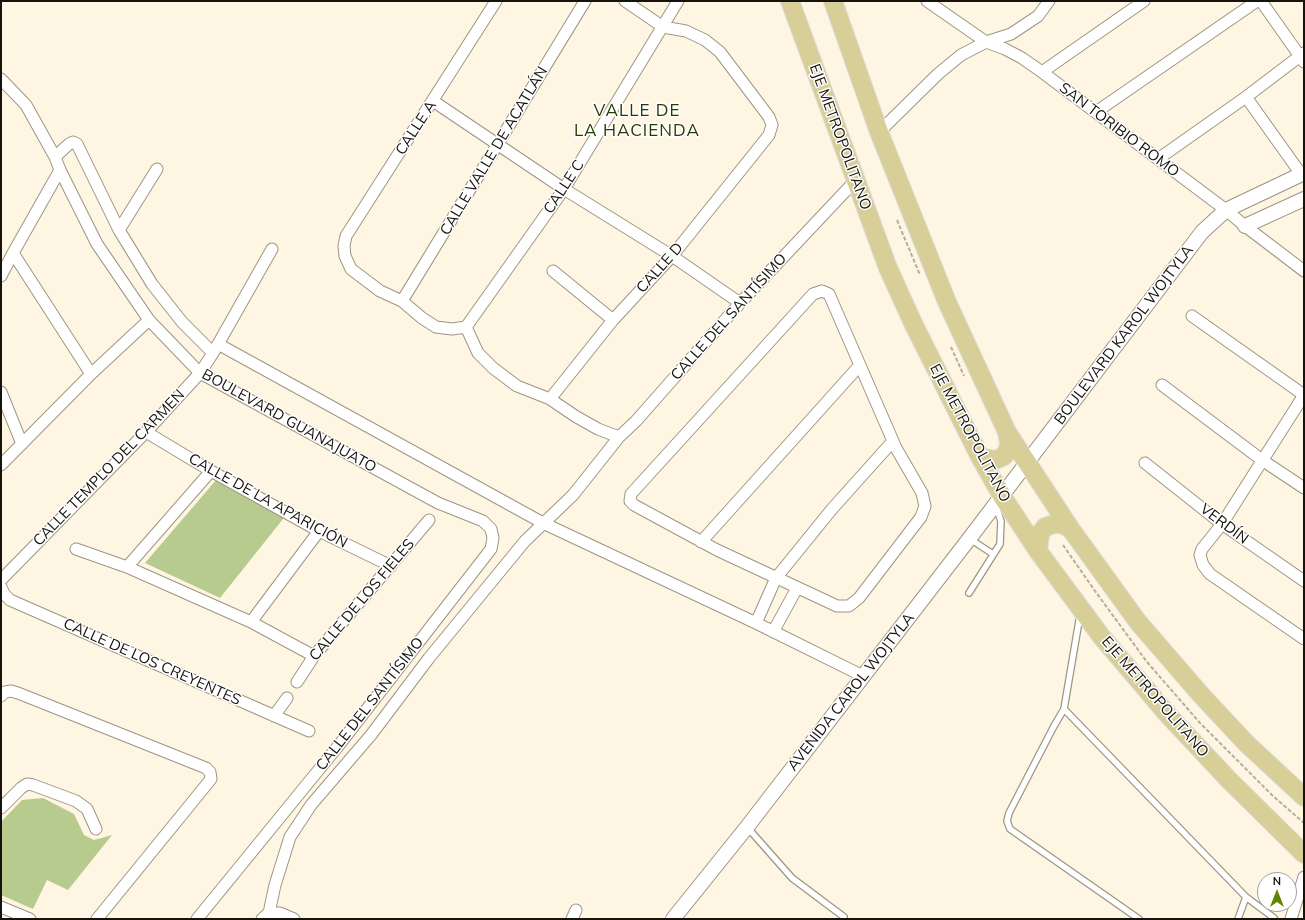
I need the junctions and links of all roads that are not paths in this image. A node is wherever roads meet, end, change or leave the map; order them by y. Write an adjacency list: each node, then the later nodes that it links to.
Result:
1 (496, 1): 18 (street, CALLE A)
2 (585, 1): 21 (street, CALLE VALLE DE ACATLÁN)
3 (625, 1): 12 (street)
4 (678, 1): 12 (street, CALLE C)
5 (790, 1): 27 (main road, EJE METROPOLITANO)
6 (832, 1): 20 (main road)
7 (927, 1): 13 (street, SAN TORIBIO ROMO)
8 (1049, 1): 13 (street)
9 (1144, 1): 15 (street)
10 (1257, 1): 19 (street)
11 (1261, 1): 14 (street)
12 (662, 27): 28 (street, CALLE C); 35 (street, CALLE D)
13 (986, 42): 15 (street, SAN TORIBIO ROMO); 20 (street)
14 (1302, 57): 17 (street)
15 (1042, 72): 19 (street, SAN TORIBIO ROMO)
16 (1, 79): 22 (street, BOULEVARD GUANAJUATO)
17 (1246, 97): 23 (street); 26 (street)
18 (433, 101): 21 (street); 39 (street, CALLE A)
19 (1096, 112): 23 (street, SAN TORIBIO ROMO)
20 (879, 132): 54 (main road)
21 (498, 143): 28 (street); 39 (street, CALLE VALLE DE ACATLÁN)
22 (55, 157): 25 (street, BOULEVARD GUANAJUATO); 32 (street, BOULEVARD GUANAJUATO)
23 (1158, 159): 30 (street, SAN TORIBIO ROMO)
24 (157, 169): 32 (street)
25 (60, 170): 34 (street); 42 (street, BOULEVARD GUANAJUATO)
26 (1302, 174): 30 (street, BOULEVARD KAROL WOJTYLA)
27 (855, 181): 40 (street, CALLE DEL SANTÍSIMO); 58 (main road, EJE METROPOLITANO)
28 (564, 189): 35 (street); 44 (street, CALLE C)
29 (1304, 199): 31 (street)
30 (1226, 210): 31 (street, SAN TORIBIO ROMO); 60 (street, BOULEVARD KAROL WOJTYLA)
31 (1244, 226): 37 (street, SAN TORIBIO ROMO)
32 (120, 230): 45 (street, BOULEVARD GUANAJUATO)
33 (272, 249): 45 (street, CALLE TEMPLO DEL CARMEN)
34 (12, 252): 38 (street); 48 (street)
35 (672, 256): 40 (street); 43 (street, CALLE D)
36 (553, 271): 43 (street)
37 (1304, 271)
38 (1, 276)
39 (402, 301): 44 (street)
40 (740, 303): 55 (street, CALLE DEL SANTÍSIMO)
41 (1192, 316): 51 (street)
42 (149, 320): 47 (street, BOULEVARD GUANAJUATO); 48 (street)
43 (613, 320): 52 (street, CALLE D)
44 (466, 327): 52 (street)
45 (216, 349): 47 (street, CALLE TEMPLO DEL CARMEN); 68 (street, BOULEVARD GUANAJUATO)
46 (860, 365): 56 (street); 73 (street); 73 (street)
47 (200, 373): 53 (street, CALLE TEMPLO DEL CARMEN); 66 (street, BOULEVARD GUANAJUATO)
48 (91, 374): 57 (street)
49 (1162, 385): 59 (street)
50 (1, 392): 57 (street)
51 (1304, 395): 59 (street)
52 (550, 399): 55 (street)
53 (146, 432): 63 (street, CALLE DE LA APARICIÓN); 80 (street, CALLE TEMPLO DEL CARMEN)
54 (1007, 432): 58 (main road); 60 (main road)
55 (619, 438): 68 (street, CALLE DEL SANTÍSIMO)
56 (893, 441): 79 (street); 83 (street)
57 (22, 444): 62 (street)
58 (980, 457): 65 (main road, EJE METROPOLITANO)
59 (1262, 460): 64 (street); 69 (street)
60 (1026, 463): 65 (street, AVENIDA CAROL WOJTYLA); 70 (main road)
61 (1145, 463): 69 (street, VERDÍN)
62 (1, 465)
63 (211, 471): 71 (street, CALLE DE LA APARICIÓN); 78 (street)
64 (1304, 488)
65 (999, 501): 72 (street, AVENIDA CAROL WOJTYLA); 75 (main road, EJE METROPOLITANO); 76 (lane)
66 (438, 503): 111 (street, CALLE DEL SANTÍSIMO)
67 (428, 520): 77 (street, CALLE DE LOS FIELES)
68 (543, 523): 87 (street, BOULEVARD GUANAJUATO); 106 (street, CALLE DEL SANTÍSIMO)
69 (1222, 524): 81 (street, VERDÍN); 89 (street)
70 (1070, 528): 75 (main road); 98 (main road)
71 (319, 531): 77 (street, CALLE DE LA APARICIÓN); 86 (street)
72 (969, 539): 76 (lane); 91 (street, AVENIDA CAROL WOJTYLA)
73 (701, 542): 79 (street)
74 (76, 549): 78 (street)
75 (1038, 552): 85 (main road, EJE METROPOLITANO)
76 (994, 554): 84 (lane)
77 (391, 566): 90 (street, CALLE DE LOS FIELES)
78 (127, 567): 86 (street)
79 (776, 578): 83 (street); 87 (street)
80 (1, 580)
81 (1304, 581)
82 (1, 587): 96 (street, CALLE DE LOS CREYENTES)
83 (797, 588): 88 (street)
84 (969, 593)
85 (1081, 608): 95 (lane); 102 (main road, EJE METROPOLITANO)
86 (251, 622): 90 (street)
87 (756, 623): 88 (street, BOULEVARD GUANAJUATO)
88 (773, 632): 91 (street, BOULEVARD GUANAJUATO)
89 (1304, 639)
90 (314, 656): 92 (street, CALLE DE LOS FIELES)
91 (863, 676): 100 (street, AVENIDA CAROL WOJTYLA)
92 (297, 682)
93 (1, 696): 110 (street)
94 (287, 698): 96 (street)
95 (1064, 709): 104 (lane); 114 (lane)
96 (274, 716): 97 (street, CALLE DE LOS CREYENTES)
97 (309, 731)
98 (1304, 797)
99 (1, 808): 101 (street)
100 (747, 826): 107 (lane); 113 (street, AVENIDA CAROL WOJTYLA)
101 (96, 829)
102 (1304, 854)
103 (1304, 877): 116 (street)
104 (1246, 897): 108 (lane); 115 (lane)
105 (1, 907): 109 (street)
106 (265, 916): 112 (street)
107 (844, 917)
108 (1274, 918)
109 (30, 919)
110 (97, 919)
111 (197, 919)
112 (294, 919)
113 (673, 919)
114 (1139, 919)
115 (1238, 919)
116 (1291, 919)

